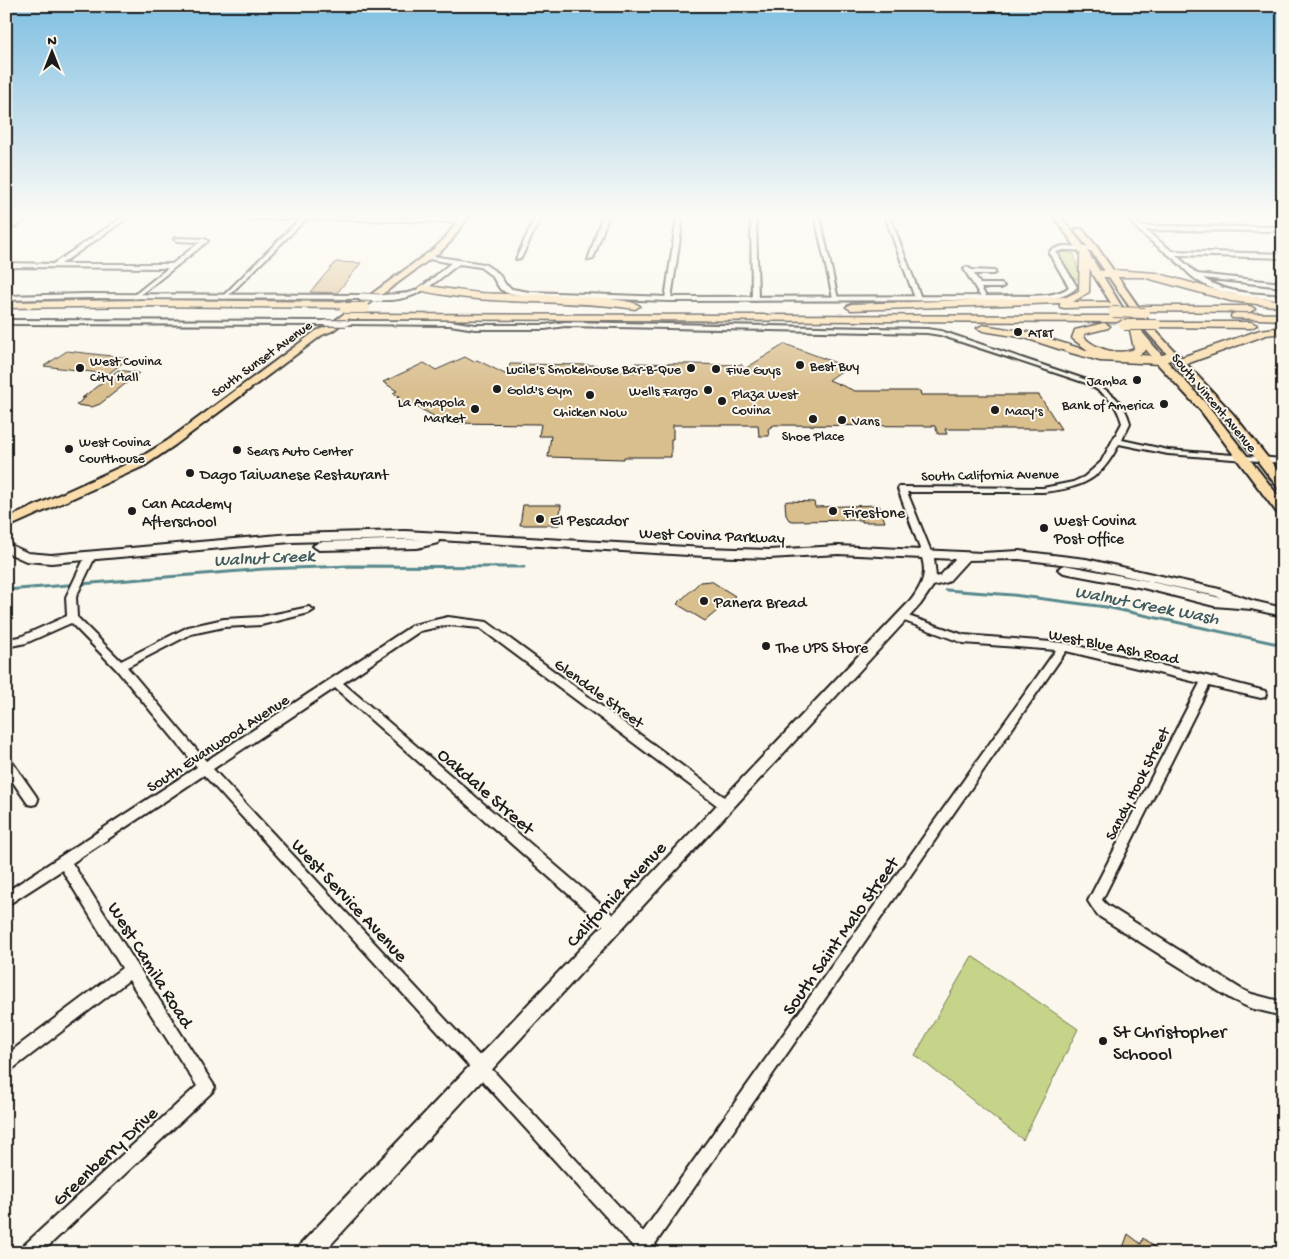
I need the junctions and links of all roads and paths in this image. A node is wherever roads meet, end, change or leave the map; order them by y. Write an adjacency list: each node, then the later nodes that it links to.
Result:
1 (1111, 275): 41 (main road, South Vincent Avenue)
2 (161, 276): 22 (street)
3 (247, 276): 23 (street)
4 (400, 276): 38 (main road)
5 (439, 276): 21 (street)
6 (496, 276): 29 (street)
7 (671, 276): 29 (street)
8 (754, 276): 30 (street)
9 (831, 276): 25 (street)
10 (910, 276): 26 (street)
11 (972, 276): 19 (street)
12 (1067, 276): 27 (street)
13 (1085, 276): 36 (highway)
14 (1097, 276): 40 (main road, South Vincent Avenue)
15 (1119, 276): 41 (highway)
16 (1157, 276): 31 (highway)
17 (1195, 276): 18 (street); 28 (street)
18 (1283, 285)
19 (978, 286): 20 (street); 27 (street)
20 (1001, 286)
21 (423, 288): 35 (highway); 38 (street, bridge)
22 (135, 296): 23 (street); 24 (street)
23 (225, 297): 38 (street)
24 (6, 298)
25 (836, 298): 26 (street); 30 (street)
26 (918, 298): 27 (street)
27 (984, 298)
28 (1283, 298)
29 (668, 299): 30 (street)
30 (755, 299)
31 (1283, 304)
32 (6, 305): 38 (highway)
33 (417, 305): 38 (highway)
34 (464, 305): 35 (highway)
35 (635, 306): 36 (highway)
36 (848, 307): 40 (highway)
37 (1283, 311): 41 (highway)
38 (349, 313): 39 (highway); 40 (highway); 42 (highway); 44 (street, South California Avenue); 50 (street, South California Avenue); 56 (main road, South Sunset Avenue); 57 (main road, South Sunset Avenue)
39 (6, 314)
40 (1116, 314): 41 (highway, bridge); 41 (highway, bridge); 42 (highway); 46 (main road, South Vincent Avenue); 46 (highway)
41 (1145, 314): 43 (highway); 45 (highway); 48 (main road, South Vincent Avenue)
42 (813, 318): 49 (highway)
43 (1283, 318)
44 (6, 322)
45 (1283, 325)
46 (1136, 330): 49 (main road, South Vincent Avenue)
47 (1283, 330): 48 (highway)
48 (1177, 358): 49 (highway); 52 (main road, South Vincent Avenue)
49 (1160, 360): 51 (main road, South Vincent Avenue)
50 (1117, 441): 51 (street); 65 (street, South California Avenue)
51 (1245, 459): 52 (street); 55 (main road, South Vincent Avenue)
52 (1262, 460): 53 (street); 54 (main road, South Vincent Avenue)
53 (1283, 461)
54 (1283, 486)
55 (1283, 510)
56 (6, 524)
57 (6, 534)
58 (392, 535): 59 (street, West Covina Parkway); 60 (street, West Covina Parkway); 63 (street)
59 (291, 538): 61 (street, West Covina Parkway); 62 (street)
60 (442, 538): 63 (street, West Covina Parkway); 65 (street, West Covina Parkway)
61 (250, 543): 62 (street, West Covina Parkway); 66 (street, West Covina Parkway)
62 (263, 544): 63 (street, West Covina Parkway)
63 (311, 546)
64 (6, 547): 66 (street, West Covina Parkway)
65 (927, 554): 67 (street, West Covina Parkway); 68 (street)
66 (91, 555): 72 (street)
67 (965, 556): 68 (street, California Avenue); 70 (street, West Covina Parkway)
68 (930, 584): 71 (street, California Avenue)
69 (309, 610): 76 (street)
70 (1283, 612)
71 (902, 617): 75 (street, West Blue Ash Road); 83 (street, California Avenue)
72 (72, 618): 74 (street); 76 (street, West Service Avenue)
73 (448, 621): 78 (street, South Evanwood Avenue); 83 (street, Glendale Street)
74 (6, 643)
75 (1064, 647): 77 (street, West Blue Ash Road); 92 (street, South Saint Malo Street)
76 (120, 666): 81 (street, West Service Avenue)
77 (1207, 680): 79 (street, West Blue Ash Road); 88 (street, Sandy Hook Street)
78 (336, 683): 81 (street, South Evanwood Avenue); 86 (street, Oakdale Street)
79 (1261, 694)
80 (6, 762): 82 (street)
81 (206, 770): 84 (street, South Evanwood Avenue); 90 (street, West Service Avenue)
82 (32, 800)
83 (726, 805): 86 (street, California Avenue)
84 (64, 862): 85 (street, South Evanwood Avenue); 87 (street, West Camila Road)
85 (6, 900)
86 (614, 925): 90 (street, California Avenue)
87 (131, 970): 89 (street); 91 (street, West Camila Road)
88 (1283, 1009)
89 (6, 1065)
90 (480, 1068): 92 (street, West Service Avenue); 94 (street, California Avenue)
91 (207, 1087): 93 (street, Greenberry Drive)
92 (647, 1249)
93 (28, 1253)
94 (308, 1253)

